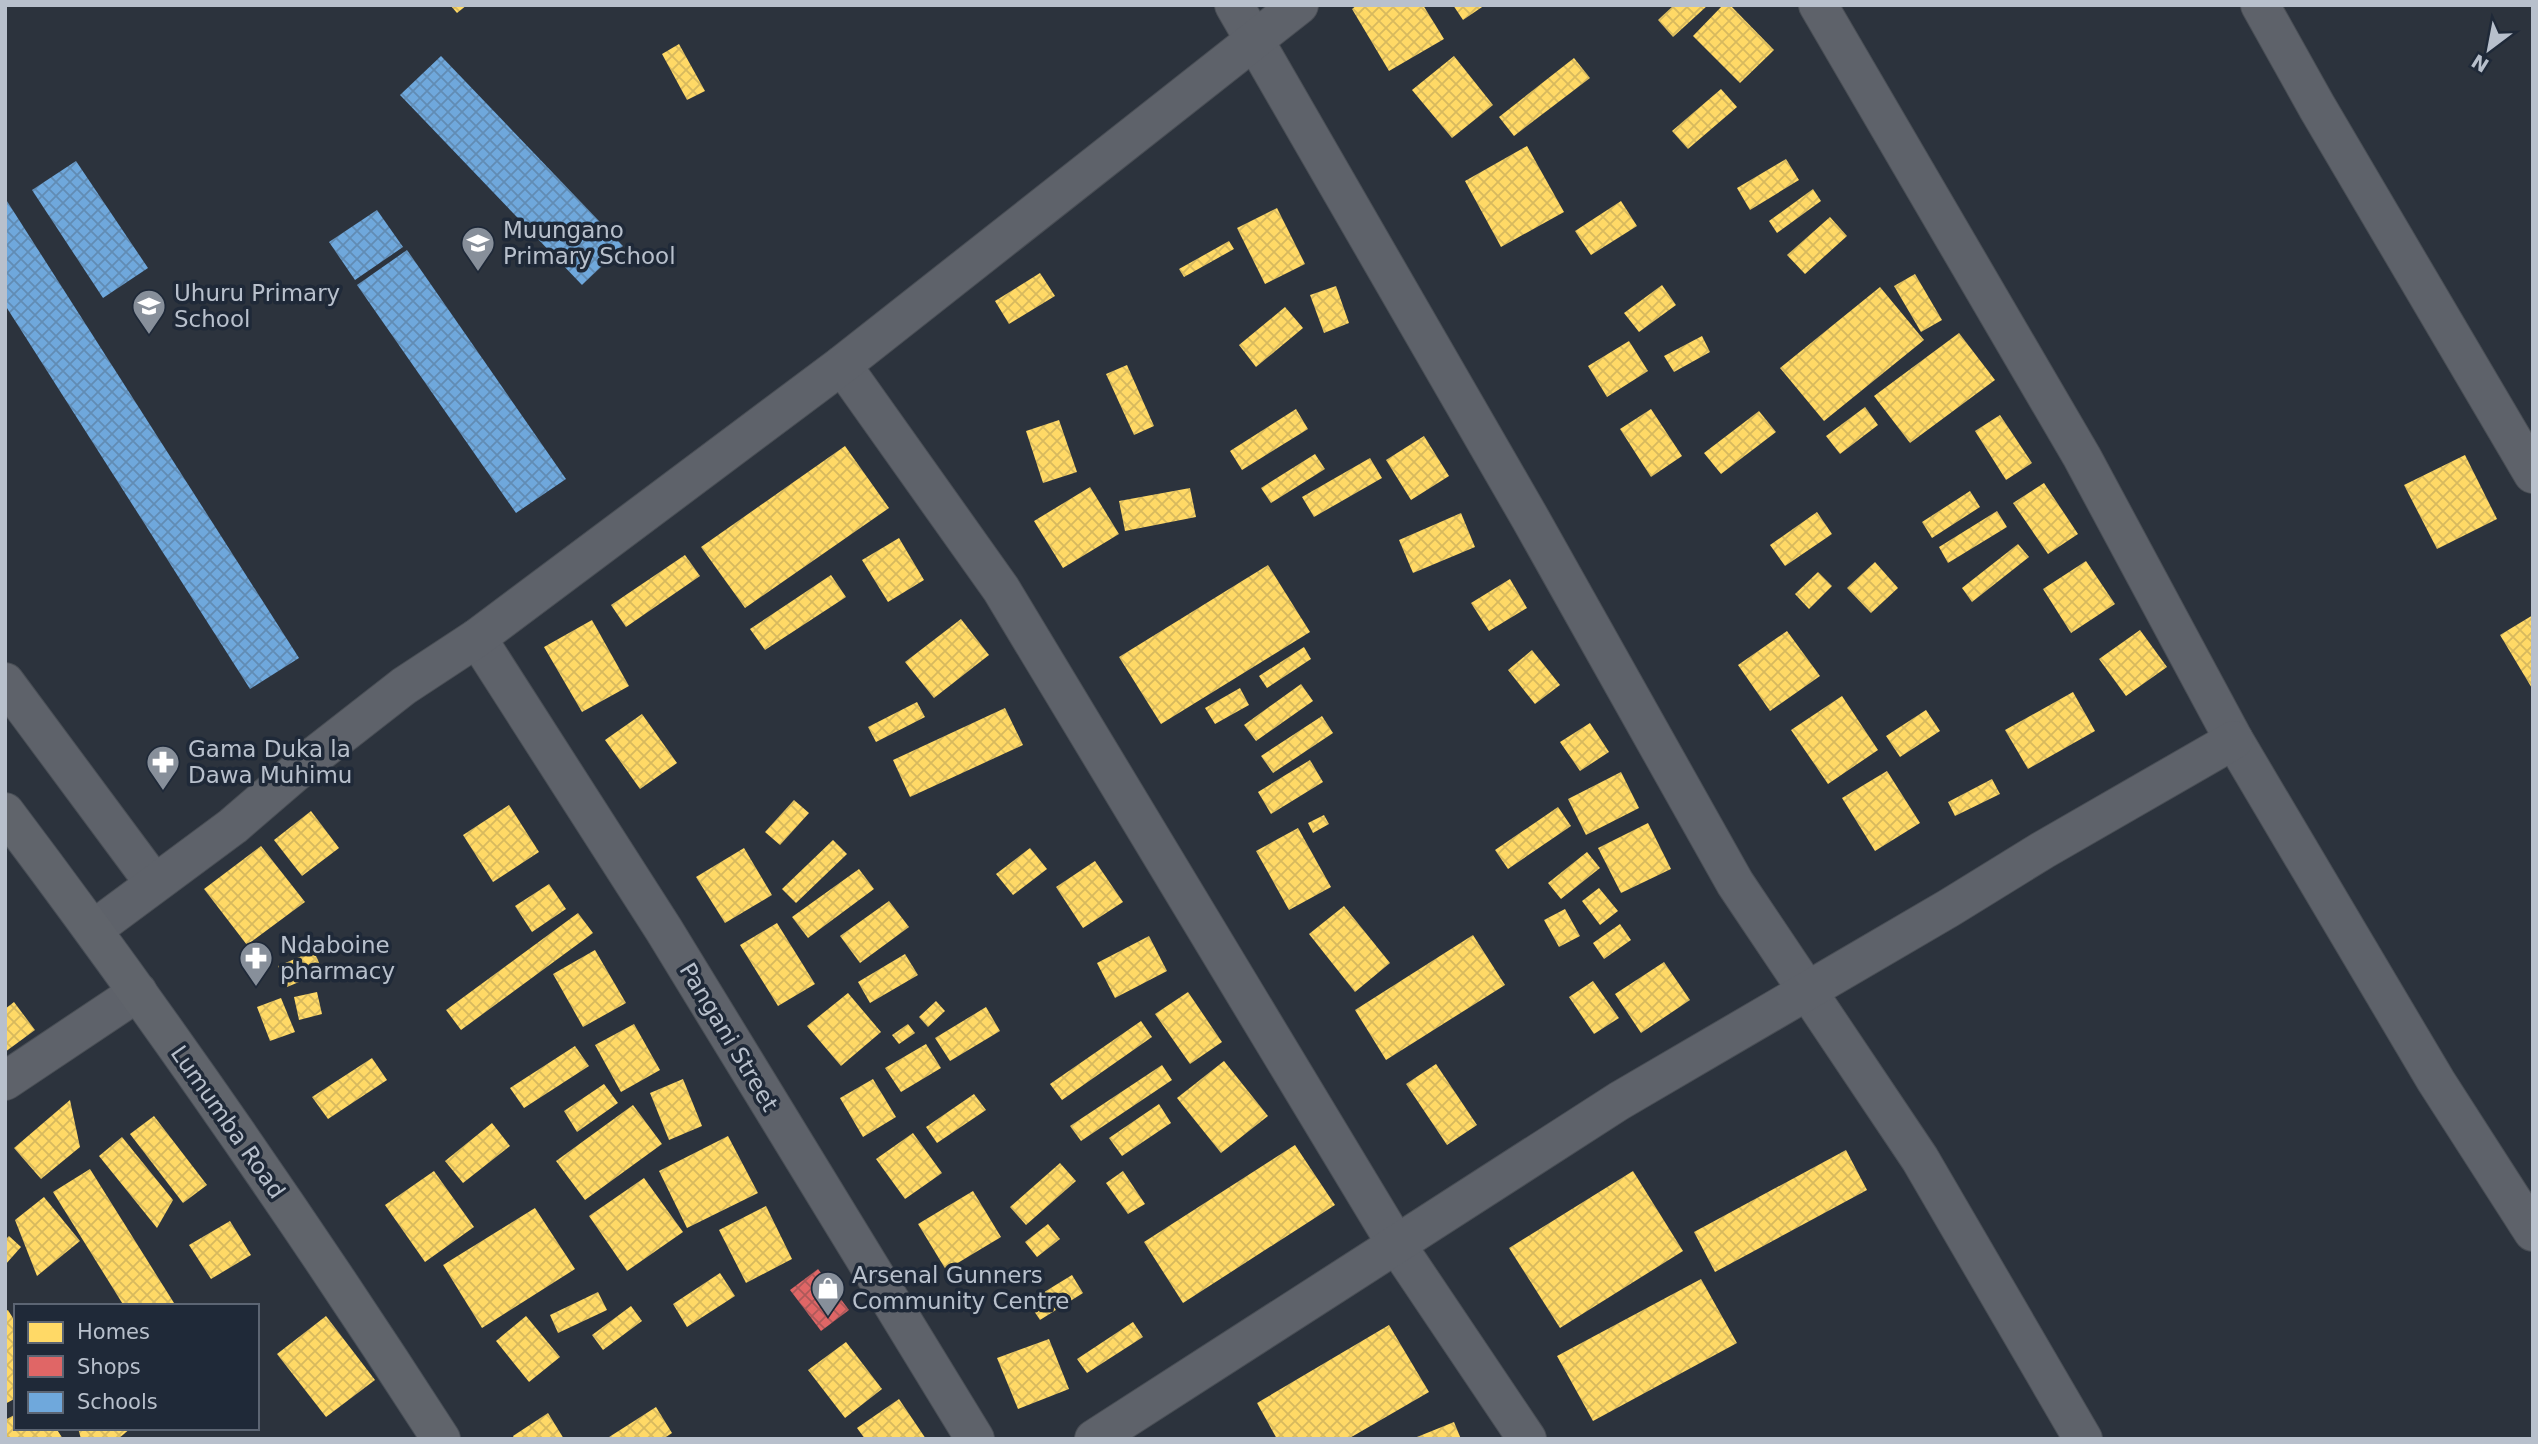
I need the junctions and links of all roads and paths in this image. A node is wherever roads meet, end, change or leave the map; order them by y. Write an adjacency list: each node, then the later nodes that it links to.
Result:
1 (1234, 5): 5 (street)
2 (1299, 5): 5 (street)
3 (1818, 5): 10 (street)
4 (2260, 5): 7 (street)
5 (1254, 39): 6 (street); 14 (street)
6 (842, 365): 8 (street); 18 (street)
7 (2533, 474)
8 (477, 638): 12 (street); 20 (street, Pangani Street)
9 (5, 682): 12 (street)
10 (2234, 740): 14 (street); 17 (street)
11 (5, 812): 13 (main road, Lumumba Road)
12 (155, 883): 13 (street)
13 (94, 929): 15 (main road, Lumumba Road)
14 (1808, 990): 18 (street); 23 (street)
15 (138, 992): 16 (street); 19 (main road, Lumumba Road)
16 (5, 1081)
17 (2533, 1232)
18 (1396, 1244): 21 (street); 22 (street)
19 (441, 1439)
20 (975, 1439)
21 (1094, 1439)
22 (1527, 1439)
23 (2082, 1439)

